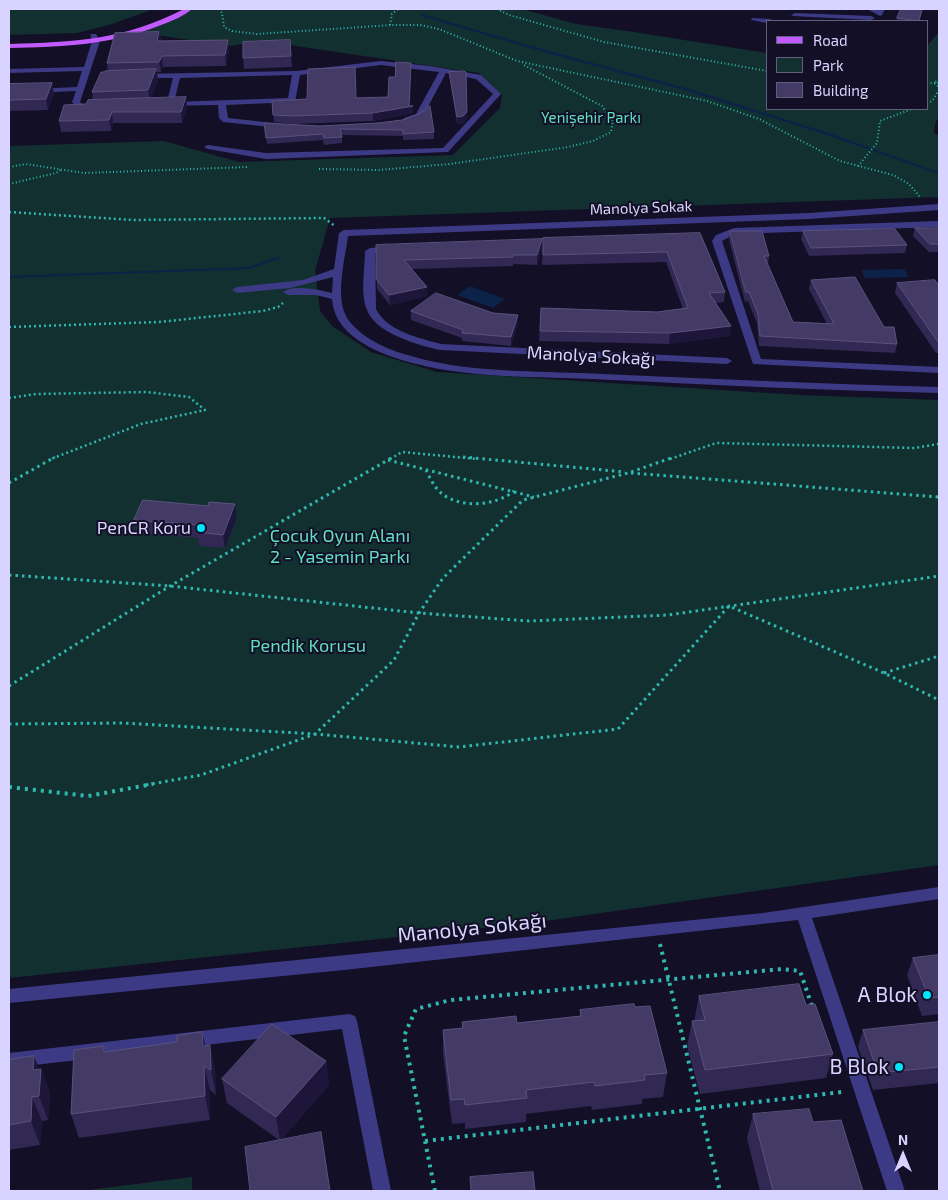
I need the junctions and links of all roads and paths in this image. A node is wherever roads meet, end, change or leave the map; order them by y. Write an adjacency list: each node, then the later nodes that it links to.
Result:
1 (173, 9): 15 (main road)
2 (189, 9): 15 (main road)
3 (219, 9): 14 (path)
4 (398, 9): 14 (path)
5 (497, 9): 20 (path)
6 (787, 9): 9 (street)
7 (870, 9): 8 (street)
8 (882, 9)
9 (795, 15): 10 (street); 12 (street)
10 (871, 18)
11 (755, 20): 13 (street)
12 (802, 20)
13 (766, 21)
14 (390, 26): 41 (path)
15 (95, 38): 16 (main road); 17 (main road); 22 (street)
16 (9, 39)
17 (9, 46)
18 (9, 71): 22 (street)
19 (443, 71): 21 (street); 38 (street); 40 (street)
20 (766, 71)
21 (296, 72): 23 (street); 32 (street)
22 (85, 73): 24 (street); 29 (street)
23 (177, 76): 25 (street); 35 (street)
24 (93, 77)
25 (130, 77)
26 (939, 81): 28 (path)
27 (928, 83): 28 (path)
28 (934, 83): 30 (path)
29 (79, 89): 31 (street); 36 (street)
30 (939, 89): 33 (path)
31 (9, 92)
32 (222, 102): 35 (street); 39 (street)
33 (928, 103)
34 (160, 104): 35 (street)
35 (169, 104)
36 (102, 107)
37 (909, 110): 41 (path)
38 (395, 122)
39 (292, 127)
40 (208, 147)
41 (858, 166): 45 (path)
42 (62, 169): 43 (path)
43 (9, 184)
44 (939, 207): 45 (street, Manolya Sokak)
45 (929, 208): 48 (street, Manolya Sokak)
46 (9, 212): 48 (path)
47 (939, 224): 55 (street)
48 (344, 233): 50 (street, Manolya Sokağı)
49 (405, 248): 54 (street)
50 (340, 270): 52 (street, Manolya Sokağı); 52 (street)
51 (289, 298): 53 (path)
52 (337, 298): 56 (street, Manolya Sokağı)
53 (9, 327)
54 (727, 361)
55 (939, 370)
56 (939, 390)
57 (9, 398): 62 (path)
58 (939, 444): 61 (path)
59 (387, 460): 60 (path); 61 (path); 68 (path)
60 (426, 470): 63 (path); 63 (path)
61 (628, 473): 64 (path); 65 (path)
62 (9, 482)
63 (514, 492): 64 (path)
64 (535, 497): 70 (path)
65 (939, 498)
66 (9, 575): 68 (path)
67 (939, 576): 69 (path)
68 (170, 586): 70 (path); 73 (path)
69 (729, 606): 70 (path); 72 (path); 76 (path)
70 (419, 613): 76 (path)
71 (939, 656): 72 (path)
72 (884, 673): 74 (path)
73 (9, 686)
74 (939, 700)
75 (9, 724): 76 (path)
76 (315, 734): 77 (path)
77 (9, 787)
78 (939, 893): 79 (street, Manolya Sokağı)
79 (803, 913): 80 (street, Manolya Sokağı); 93 (street)
80 (656, 930): 81 (path); 82 (street, Manolya Sokağı)
81 (669, 980): 83 (path); 88 (path); 89 (path)
82 (9, 996)
83 (813, 1008)
84 (829, 1054): 86 (path)
85 (9, 1061): 90 (street)
86 (842, 1092): 87 (path); 88 (path)
87 (846, 1101)
88 (700, 1109): 89 (path); 92 (path)
89 (425, 1141): 91 (path)
90 (382, 1191)
91 (435, 1191)
92 (720, 1191)
93 (896, 1191)

